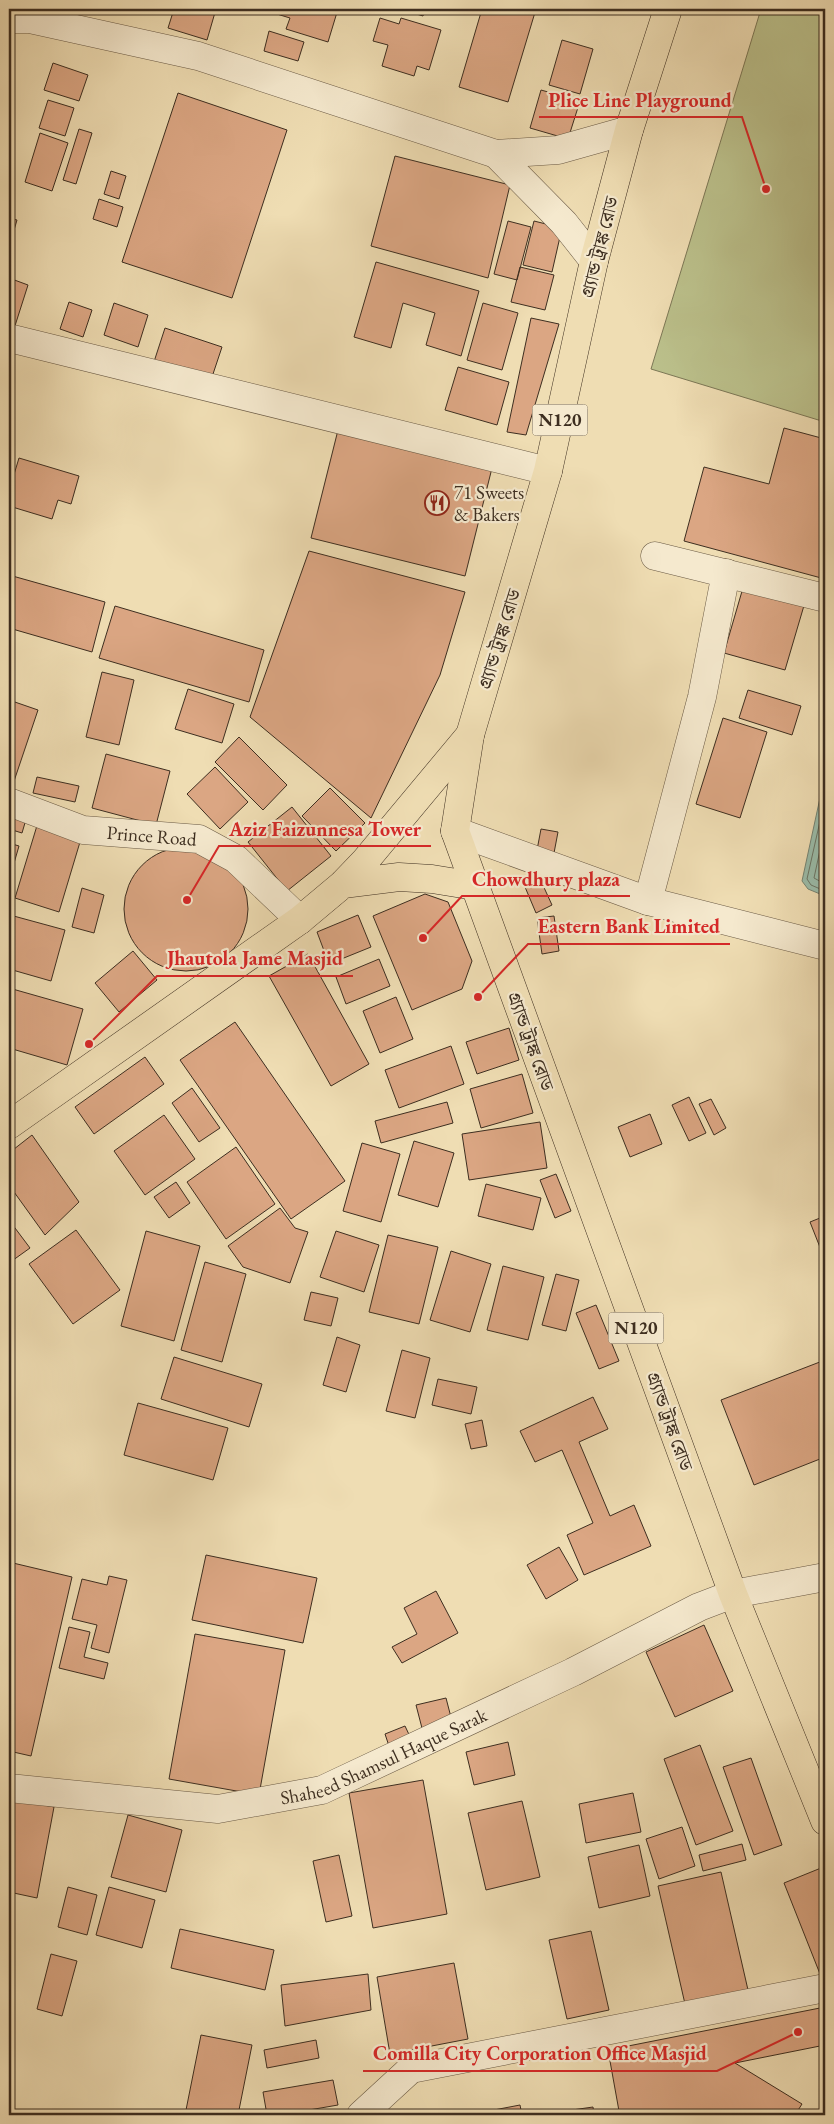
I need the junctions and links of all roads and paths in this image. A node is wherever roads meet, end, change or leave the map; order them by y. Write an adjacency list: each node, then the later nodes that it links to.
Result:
1 (668, 9): 3 (main road, গ্র্যান্ড ট্রাঙ্ক রোড / N120)
2 (9, 19): 4 (street)
3 (629, 130): 4 (street); 5 (main road, গ্র্যান্ড ট্রাঙ্ক রোড / N120)
4 (496, 154): 5 (street)
5 (594, 261): 7 (main road, গ্র্যান্ড ট্রাঙ্ক রোড / N120)
6 (9, 338): 7 (street)
7 (548, 472): 11 (main road, গ্র্যান্ড ট্রাঙ্ক রোড / N120)
8 (655, 556): 9 (street)
9 (726, 573): 10 (street); 16 (street)
10 (825, 598)
11 (470, 735): 13 (main road, গ্র্যান্ড ট্রাঙ্ক রোড / N120); 14 (main road)
12 (9, 802): 17 (street, Prince Road)
13 (455, 831): 15 (main road, গ্র্যান্ড ট্রাঙ্ক রোড / N120); 16 (street)
14 (343, 884): 15 (main road); 17 (main road)
15 (475, 886): 21 (main road, গ্র্যান্ড ট্রাঙ্ক রোড / N120)
16 (648, 901): 18 (street)
17 (300, 920): 19 (main road)
18 (825, 946)
19 (9, 1125)
20 (825, 1577): 21 (street, Shaheed Shamsul Haque Sarak)
21 (733, 1594): 22 (street, Shaheed Shamsul Haque Sarak); 23 (main road, গ্র্যান্ড ট্রাঙ্ক রোড / N120)
22 (9, 1788)
23 (825, 1820)
24 (825, 1988): 25 (street)
25 (361, 2115)

